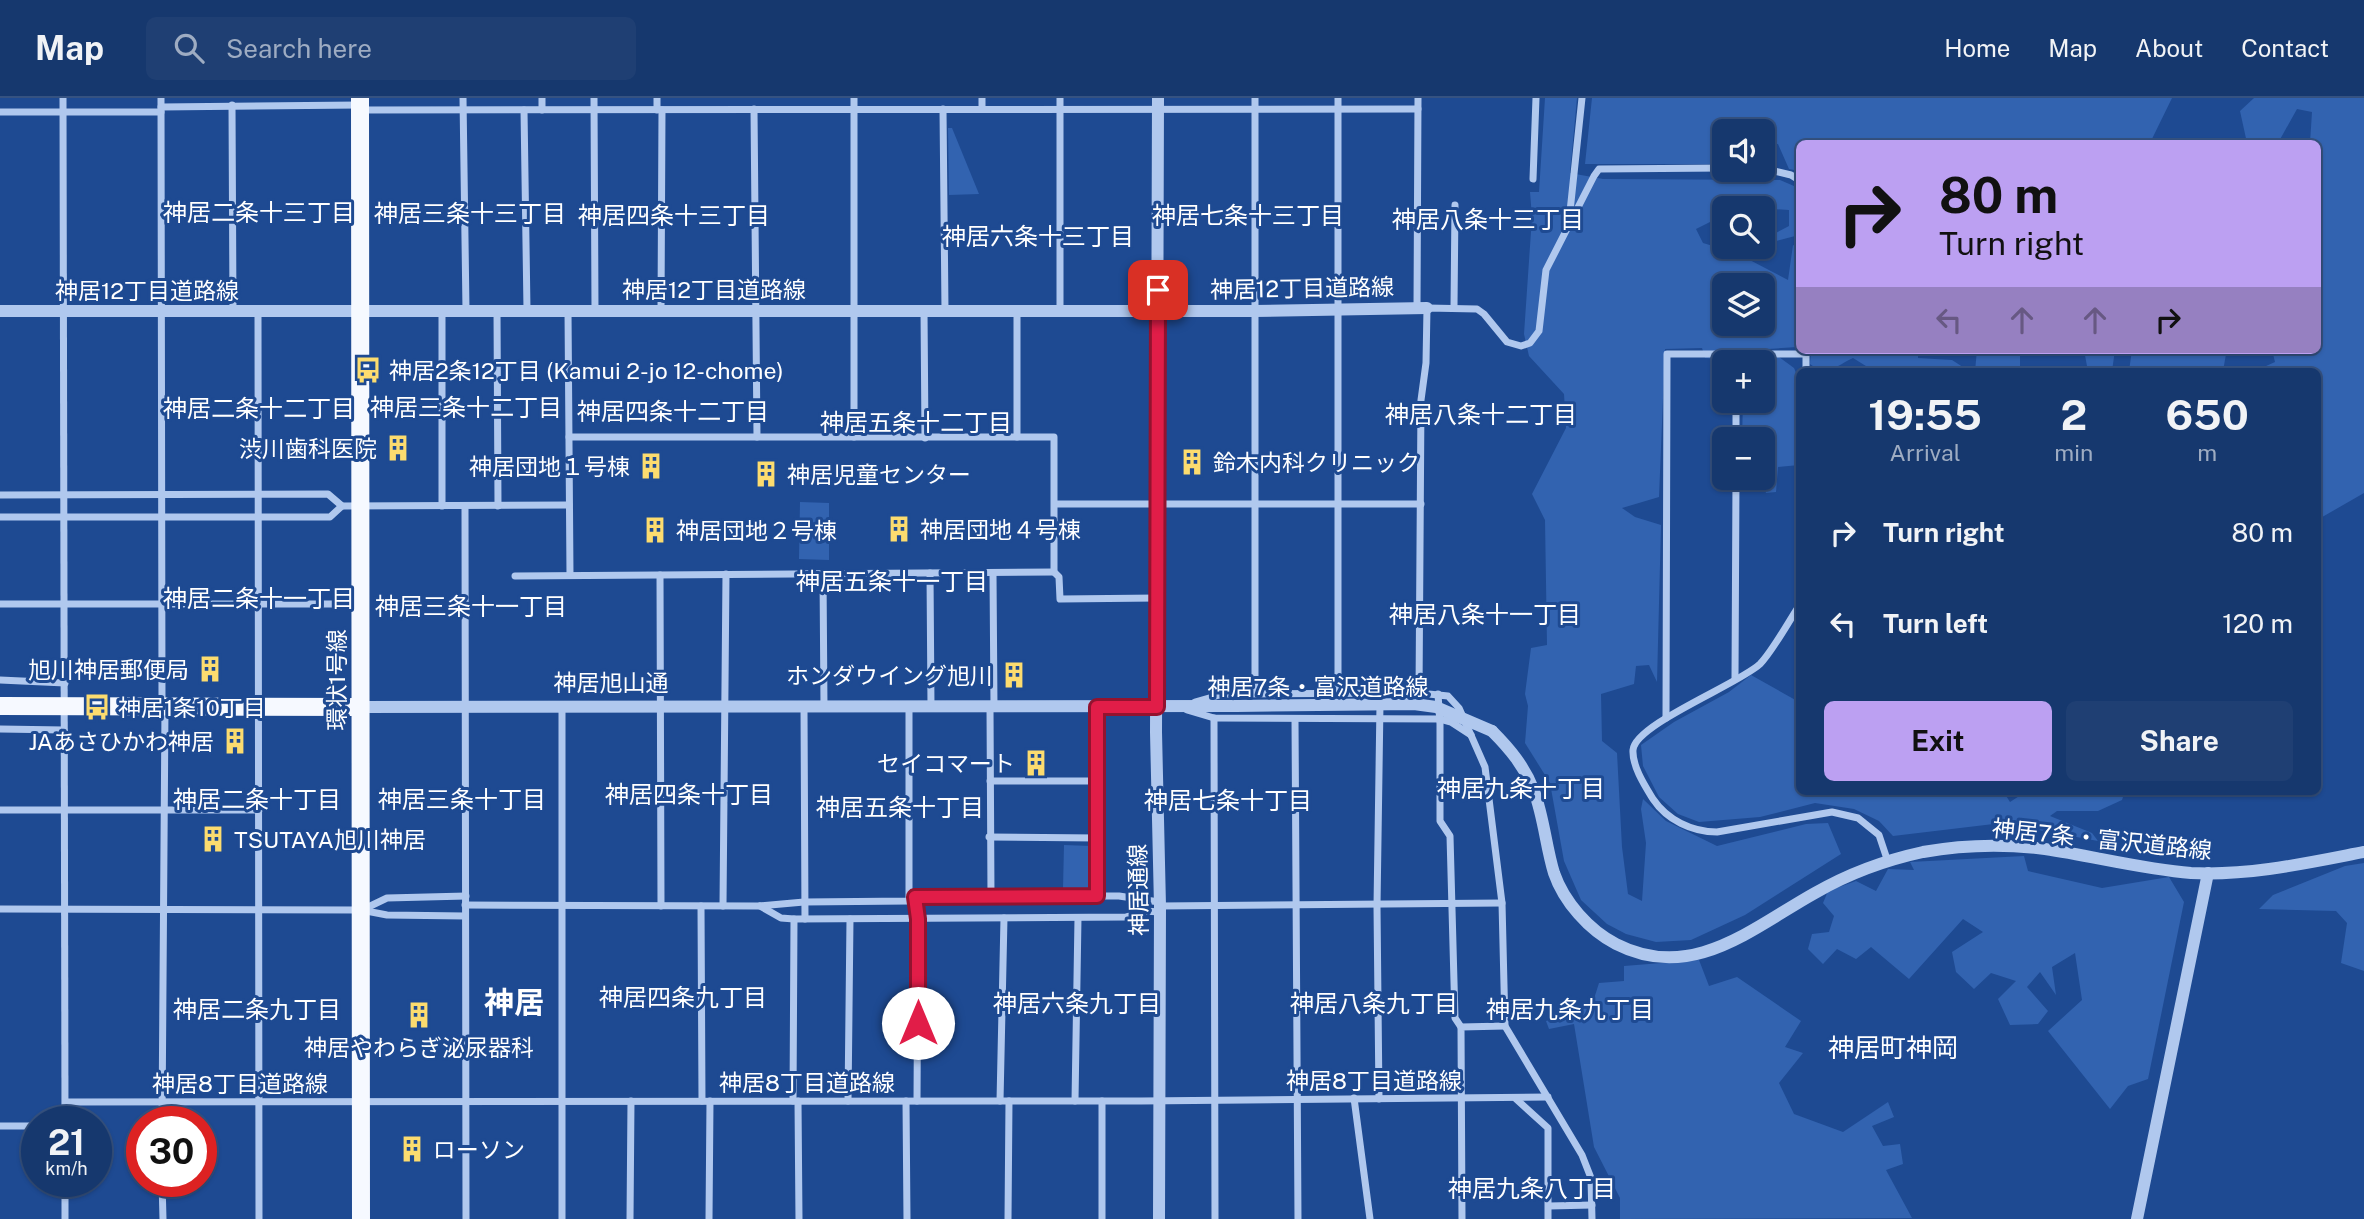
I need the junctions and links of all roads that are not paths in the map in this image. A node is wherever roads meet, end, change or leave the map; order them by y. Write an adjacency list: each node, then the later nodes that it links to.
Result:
1 (64, 98): 36 (street)
2 (160, 98): 23 (street)
3 (463, 98): 30 (street)
4 (542, 98): 32 (street)
5 (594, 98): 33 (street)
6 (657, 98): 34 (street)
7 (760, 98): 24 (street)
8 (854, 98): 25 (street)
9 (935, 98): 26 (street)
10 (982, 98): 27 (street)
11 (1060, 98): 28 (street)
12 (1255, 98): 21 (street)
13 (1338, 98): 22 (street)
14 (1418, 98): 29 (street)
15 (1536, 98): 40 (street)
16 (1582, 98): 42 (street)
17 (257, 102): 19 (street); 20 (street)
18 (1158, 103): 21 (street); 28 (street); 60 (street, 神居通線)
19 (360, 104): 30 (street); 46 (main road, 環状1号線)
20 (232, 105): 23 (street); 64 (street)
21 (1255, 108): 22 (street); 66 (street)
22 (1338, 108): 29 (street); 45 (street)
23 (161, 109): 36 (street); 63 (street)
24 (757, 109): 25 (street); 34 (street); 54 (street)
25 (854, 109): 26 (street); 55 (street)
26 (939, 109): 27 (street); 57 (street)
27 (982, 109): 28 (street)
28 (1060, 109): 59 (street)
29 (1418, 109): 44 (street)
30 (463, 110): 31 (street); 48 (street)
31 (524, 110): 32 (street); 50 (street)
32 (542, 110): 33 (street)
33 (594, 110): 34 (street); 52 (street)
34 (659, 110): 53 (street)
35 (0, 112): 36 (street)
36 (64, 112): 62 (street)
37 (1712, 168): 42 (street)
38 (1775, 171): 39 (street)
39 (1796, 178)
40 (1533, 179)
41 (1455, 205): 43 (street)
42 (1569, 225): 43 (street)
43 (1454, 307): 44 (street)
44 (1422, 308): 45 (street, 神居12丁目道路線); 84 (street)
45 (1337, 309): 66 (street, 神居12丁目道路線); 83 (street)
46 (360, 310): 47 (street, 神居12丁目道路線); 65 (street, 神居12丁目道路線); 89 (main road, 環状1号線)
47 (442, 310): 48 (street, 神居12丁目道路線); 86 (street)
48 (466, 310): 49 (street, 神居12丁目道路線)
49 (497, 310): 50 (street, 神居12丁目道路線); 88 (street)
50 (527, 310): 51 (street, 神居12丁目道路線)
51 (568, 310): 52 (street, 神居12丁目道路線); 70 (street)
52 (595, 310): 53 (street, 神居12丁目道路線)
53 (661, 310): 54 (street, 神居12丁目道路線)
54 (755, 310): 55 (street, 神居12丁目道路線); 71 (street)
55 (855, 310): 56 (street, 神居12丁目道路線); 72 (street)
56 (924, 310): 57 (street, 神居12丁目道路線); 74 (street)
57 (945, 310): 58 (street, 神居12丁目道路線)
58 (1017, 310): 59 (street, 神居12丁目道路線); 73 (street)
59 (1060, 310): 60 (street, 神居12丁目道路線)
60 (1158, 310): 66 (street, 神居12丁目道路線); 81 (street, 神居通線)
61 (0, 311): 62 (street, 神居12丁目道路線)
62 (63, 311): 63 (street, 神居12丁目道路線); 77 (street)
63 (160, 311): 64 (street, 神居12丁目道路線); 78 (street)
64 (233, 311): 65 (street, 神居12丁目道路線)
65 (258, 311): 79 (street)
66 (1254, 311): 82 (street)
67 (1796, 353): 68 (street)
68 (1775, 355)
69 (1712, 357): 135 (street)
70 (569, 437): 71 (street); 85 (street)
71 (757, 437): 72 (street)
72 (854, 437): 74 (street)
73 (1017, 437): 74 (street); 80 (street)
74 (925, 438)
75 (1736, 490): 109 (street)
76 (0, 495): 77 (street)
77 (64, 495): 78 (street); 91 (street)
78 (162, 495): 79 (street); 92 (street)
79 (260, 496): 89 (street); 93 (street)
80 (1055, 504): 81 (street); 94 (street)
81 (1157, 504): 82 (street); 102 (street, 神居通線)
82 (1256, 504): 83 (street); 115 (street)
83 (1338, 504): 84 (street); 112 (street)
84 (1421, 504): 114 (street)
85 (569, 505): 88 (street); 98 (street)
86 (442, 506): 87 (street); 89 (street)
87 (465, 506): 88 (street); 122 (street)
88 (498, 506)
89 (351, 507): 93 (street); 106 (main road, 環状1号線)
90 (0, 517): 91 (street)
91 (64, 517): 92 (street); 104 (street)
92 (162, 517): 93 (street); 105 (street)
93 (260, 518): 107 (street)
94 (1054, 572): 96 (street); 102 (street)
95 (930, 573): 96 (street); 97 (street); 129 (street)
96 (993, 573): 130 (street)
97 (823, 574): 100 (street); 127 (street)
98 (570, 575): 99 (street); 101 (street)
99 (660, 575): 100 (street); 124 (street)
100 (726, 575): 125 (street)
101 (515, 576)
102 (1157, 598): 132 (street, 神居通線)
103 (0, 604): 104 (street)
104 (65, 604): 105 (street); 111 (street)
105 (162, 604): 107 (street); 119 (street)
106 (360, 604): 107 (street); 121 (main road, 環状1号線)
107 (260, 605): 120 (street)
108 (1796, 610): 109 (street)
109 (1735, 679): 135 (street)
110 (0, 680): 111 (street)
111 (65, 683): 118 (street)
112 (1338, 693): 113 (street); 115 (street)
113 (1380, 693): 114 (street); 137 (street)
114 (1419, 693): 116 (street)
115 (1255, 694): 133 (street)
116 (1438, 694): 138 (street); 141 (street)
117 (0, 704): 118 (main road, 神居旭山通)
118 (65, 707): 119 (main road, 神居旭山通); 140 (street)
119 (164, 707): 120 (main road, 神居旭山通); 145 (street)
120 (260, 707): 121 (main road, 神居旭山通); 146 (street)
121 (360, 707): 122 (street, 神居旭山通); 173 (main road, 環状1号線)
122 (465, 707): 123 (street, 神居旭山通); 156 (street)
123 (562, 707): 124 (street, 神居旭山通); 160 (street)
124 (660, 707): 125 (street, 神居旭山通); 161 (street)
125 (725, 707): 126 (street, 神居旭山通); 163 (street)
126 (804, 707): 127 (street, 神居旭山通); 157 (street)
127 (824, 707): 128 (street, 神居旭山通)
128 (909, 707): 129 (street, 神居旭山通); 155 (street)
129 (931, 707): 130 (street, 神居旭山通)
130 (992, 707): 131 (street, 神居旭山通); 142 (street)
131 (1097, 707): 132 (street, 神居旭山通); 143 (street)
132 (1157, 707): 133 (street, 神居7条・富沢道路線); 167 (street, 神居通線)
133 (1178, 707): 134 (street); 151 (street, 神居7条・富沢道路線, bridge)
134 (1214, 718): 136 (street); 168 (street)
135 (1666, 718): 151 (street)
136 (1295, 719): 137 (street); 165 (street)
137 (1380, 719): 138 (street); 166 (street)
138 (1440, 719): 141 (street); 159 (street)
139 (0, 729): 140 (street)
140 (64, 730): 147 (street)
141 (1474, 738): 158 (street)
142 (990, 781): 143 (street); 148 (street)
143 (1096, 781): 149 (street)
144 (0, 810): 147 (street)
145 (164, 810): 146 (street); 147 (street); 171 (street)
146 (259, 810): 172 (street)
147 (65, 811): 170 (street)
148 (989, 837): 149 (street); 153 (street)
149 (1097, 838): 154 (street)
150 (2364, 852): 152 (street, 神居7条・富沢道路線)
151 (1888, 862): 152 (street, 神居7条・富沢道路線)
152 (2208, 873): 233 (street)
153 (991, 896): 154 (street); 155 (street)
154 (1097, 896): 167 (street)
155 (912, 899): 157 (street); 180 (street)
156 (466, 901): 160 (street); 173 (street); 174 (street)
157 (804, 902): 164 (street); 178 (street)
158 (1502, 903): 159 (street); 181 (street)
159 (1453, 904): 166 (street); 182 (street)
160 (564, 905): 161 (street); 191 (street)
161 (661, 906): 162 (street)
162 (701, 906): 163 (street); 193 (street)
163 (723, 906): 164 (street)
164 (759, 906): 177 (street)
165 (1296, 906): 166 (street); 168 (street); 185 (street)
166 (1377, 906): 186 (street)
167 (1159, 907): 168 (street); 176 (street); 201 (street, 神居通線)
168 (1214, 907): 189 (street)
169 (0, 909): 170 (street)
170 (64, 909): 171 (street); 202 (street)
171 (163, 910): 172 (street); 203 (street)
172 (259, 910): 173 (street); 204 (street)
173 (361, 911): 174 (street); 205 (main road, 環状1号線)
174 (466, 916): 190 (street)
175 (1004, 918): 176 (street); 180 (street); 198 (street)
176 (1078, 918): 199 (street)
177 (793, 919): 178 (street); 194 (street)
178 (805, 919): 179 (street)
179 (850, 919): 180 (street); 195 (street)
180 (918, 919): 197 (street)
181 (1504, 1026): 182 (street); 183 (street)
182 (1461, 1027): 187 (street)
183 (1548, 1097): 188 (street, 神居8丁目道路線); 212 (street)
184 (1354, 1098): 185 (street, 神居8丁目道路線); 186 (street, 神居8丁目道路線); 229 (street)
185 (1298, 1099): 189 (street, 神居8丁目道路線); 228 (street)
186 (1379, 1099): 187 (street, 神居8丁目道路線)
187 (1462, 1099): 188 (street, 神居8丁目道路線); 230 (street)
188 (1516, 1099): 213 (street)
189 (1216, 1100): 201 (street, 神居8丁目道路線); 227 (street)
190 (465, 1101): 191 (street, 神居8丁目道路線); 205 (street, 神居8丁目道路線); 218 (street)
191 (562, 1101): 192 (street, 神居8丁目道路線); 219 (street)
192 (631, 1101): 193 (street, 神居8丁目道路線); 220 (street)
193 (706, 1101): 194 (street, 神居8丁目道路線); 221 (street)
194 (796, 1101): 195 (street, 神居8丁目道路線); 222 (street)
195 (849, 1101): 196 (street, 神居8丁目道路線)
196 (906, 1101): 197 (street, 神居8丁目道路線); 223 (street)
197 (917, 1101): 198 (street, 神居8丁目道路線)
198 (1004, 1101): 199 (street, 神居8丁目道路線); 224 (street)
199 (1074, 1101): 200 (street, 神居8丁目道路線)
200 (1101, 1101): 201 (street, 神居8丁目道路線); 225 (street)
201 (1159, 1101): 226 (street, 神居通線)
202 (66, 1102): 203 (street, 神居8丁目道路線); 206 (street)
203 (162, 1102): 204 (street, 神居8丁目道路線); 207 (street)
204 (259, 1102): 205 (street, 神居8丁目道路線); 216 (street)
205 (363, 1102): 217 (main road, 環状1号線)
206 (66, 1106)
207 (162, 1106)
208 (0, 1126): 209 (street)
209 (21, 1126)
210 (65, 1197): 214 (street)
211 (162, 1197): 215 (street)
212 (1592, 1205): 213 (street); 232 (street)
213 (1549, 1206): 231 (street)
214 (65, 1219)
215 (163, 1219)
216 (259, 1219)
217 (361, 1219)
218 (466, 1219)
219 (562, 1219)
220 (630, 1219)
221 (709, 1219)
222 (799, 1219)
223 (907, 1219)
224 (1009, 1219)
225 (1102, 1219)
226 (1159, 1219)
227 (1215, 1219)
228 (1298, 1219)
229 (1370, 1219)
230 (1462, 1219)
231 (1548, 1219)
232 (1592, 1219)
233 (2137, 1219)

